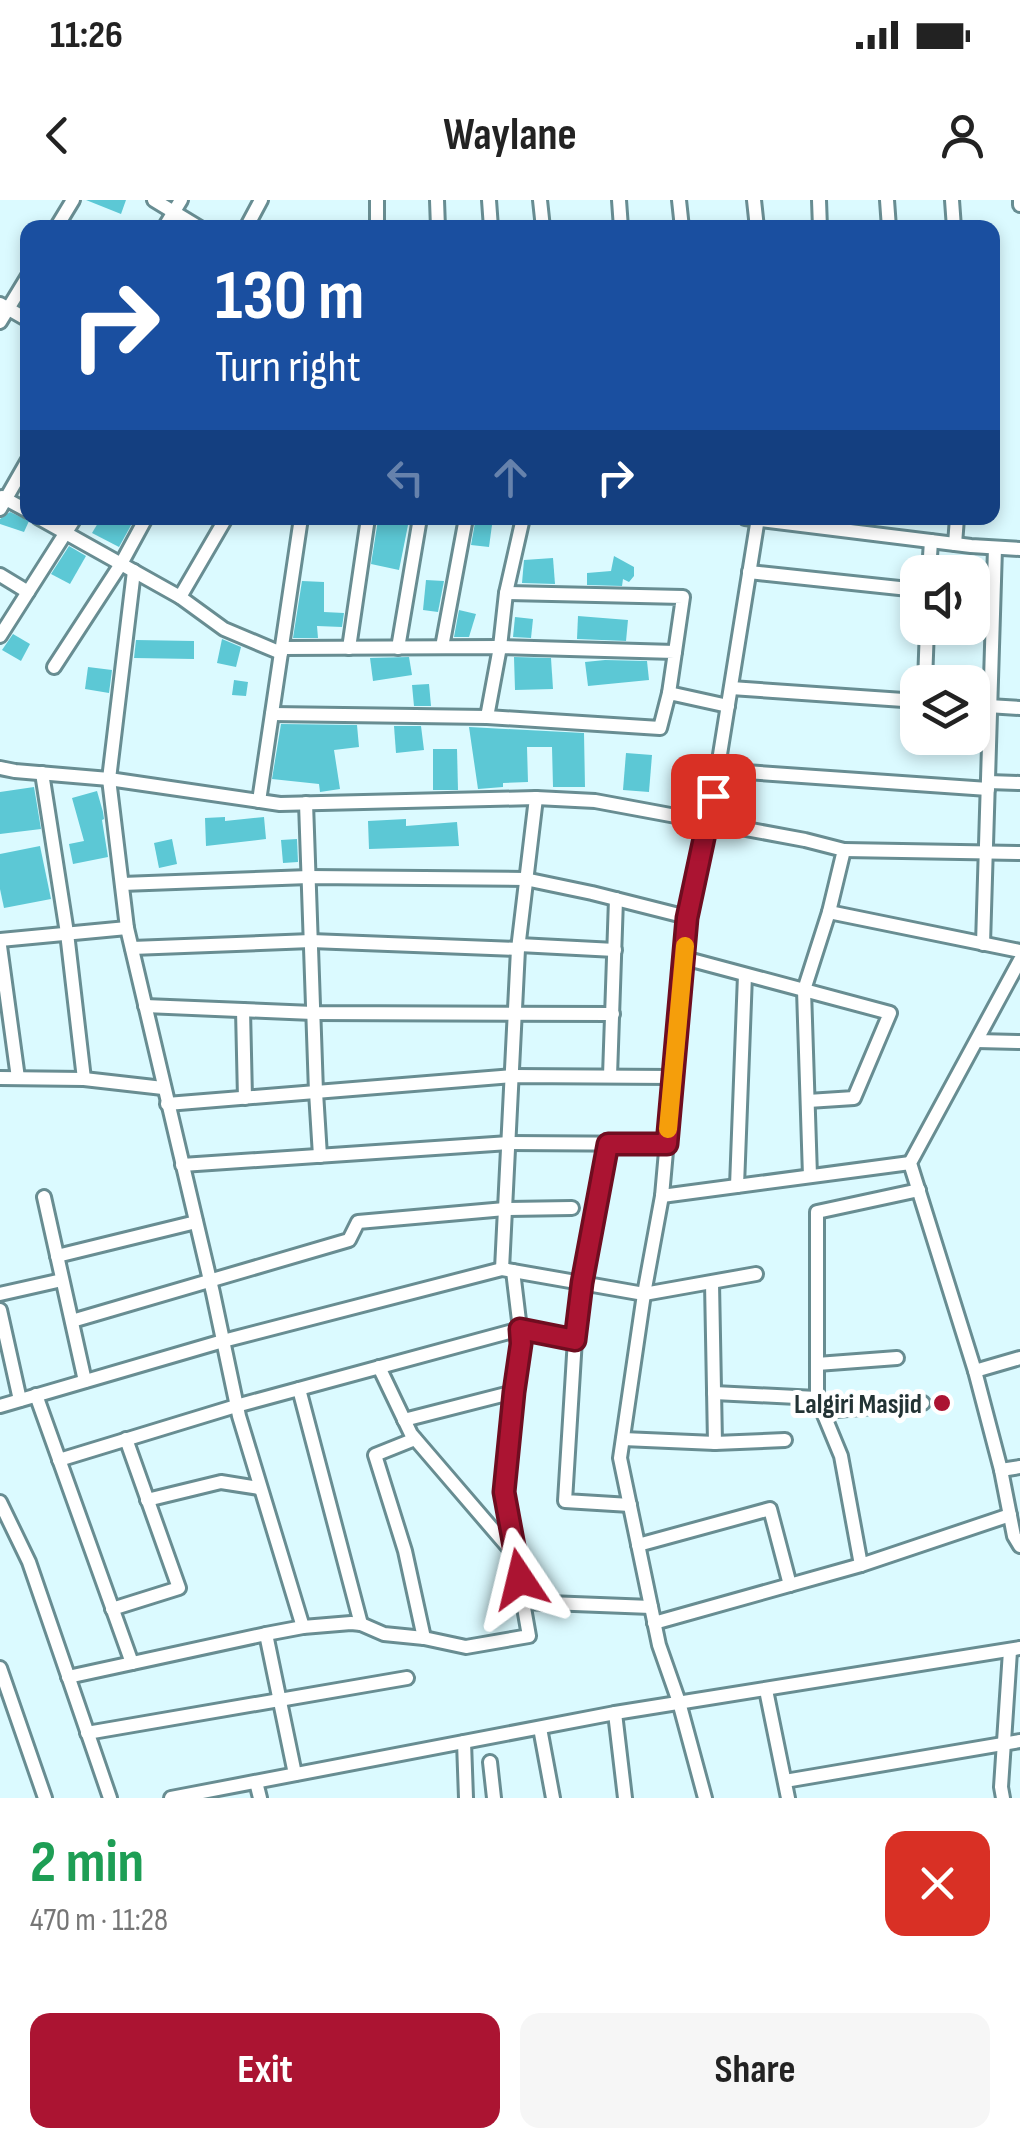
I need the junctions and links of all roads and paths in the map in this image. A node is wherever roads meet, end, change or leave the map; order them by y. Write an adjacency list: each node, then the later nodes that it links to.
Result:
1 (154, 200): 2 (street)
2 (177, 206)
3 (20, 286): 4 (street)
4 (4, 306): 5 (street)
5 (0, 322)
6 (20, 473): 7 (street)
7 (2, 501)
8 (52, 525): 20 (street)
9 (71, 525): 20 (street)
10 (142, 525): 26 (street)
11 (222, 525): 33 (street)
12 (300, 525): 39 (street)
13 (367, 525): 37 (street)
14 (419, 525): 38 (street)
15 (465, 525): 36 (street)
16 (521, 525): 32 (street)
17 (752, 525): 28 (street)
18 (807, 525): 21 (street)
19 (956, 525): 22 (street)
20 (66, 533): 26 (street); 31 (street)
21 (930, 541): 22 (street); 25 (street)
22 (955, 544): 23 (street)
23 (995, 548): 24 (street); 46 (street)
24 (1020, 549)
25 (930, 555)
26 (121, 564): 27 (street); 41 (street)
27 (134, 572): 33 (street); 54 (street)
28 (749, 572): 30 (street); 42 (street)
29 (0, 575): 31 (street)
30 (900, 588)
31 (28, 592): 34 (street)
32 (506, 593): 35 (street); 40 (street)
33 (180, 598): 39 (street)
34 (0, 636)
35 (500, 646): 36 (street); 40 (street); 49 (street)
36 (442, 647): 38 (street)
37 (349, 648): 38 (street); 39 (street)
38 (398, 648)
39 (281, 650): 48 (street)
40 (675, 652): 43 (street)
41 (54, 667)
42 (730, 688): 44 (street); 45 (street)
43 (668, 693): 45 (street); 49 (street)
44 (900, 700)
45 (728, 706): 52 (street)
46 (990, 706): 47 (street)
47 (1020, 708)
48 (272, 714): 49 (street); 58 (street)
49 (486, 716)
50 (989, 755): 56 (street)
51 (0, 768): 53 (street)
52 (718, 770): 56 (street); 60 (street)
53 (42, 774): 54 (street); 71 (street)
54 (109, 779): 58 (street); 66 (street)
55 (1020, 783): 56 (street)
56 (988, 786): 62 (street)
57 (536, 798): 59 (street); 60 (street); 65 (street)
58 (260, 801): 59 (street)
59 (306, 803): 64 (street)
60 (709, 823): 61 (street); 69 (street)
61 (844, 850): 62 (street); 68 (street)
62 (986, 852): 63 (street); 74 (street)
63 (1020, 853)
64 (308, 877): 65 (street); 66 (street); 72 (street)
65 (526, 879): 67 (street); 75 (street)
66 (122, 884): 70 (street)
67 (616, 899): 69 (street); 77 (street)
68 (828, 912): 74 (street); 82 (street)
69 (687, 918): 79 (street)
70 (128, 928): 71 (street); 76 (street)
71 (67, 934): 73 (street); 95 (street)
72 (310, 941): 75 (street); 76 (street); 85 (street)
73 (0, 943): 94 (street)
74 (983, 944): 78 (street)
75 (518, 947): 77 (street); 86 (street)
76 (132, 948): 83 (street)
77 (614, 950): 87 (street)
78 (1020, 951)
79 (684, 958): 81 (street); 92 (street)
80 (1020, 960): 88 (street)
81 (745, 975): 82 (street); 108 (street)
82 (804, 990): 99 (street); 99 (street)
83 (145, 1006): 84 (street); 96 (street)
84 (243, 1010): 85 (street); 98 (street)
85 (313, 1012): 86 (street); 97 (street)
86 (515, 1014): 87 (street); 90 (street)
87 (613, 1014): 91 (street)
88 (977, 1041): 89 (street); 105 (street)
89 (1020, 1042)
90 (512, 1076): 91 (street); 97 (street); 101 (street)
91 (610, 1076): 92 (street)
92 (673, 1076): 103 (street)
93 (0, 1078): 94 (street)
94 (18, 1078): 95 (street)
95 (84, 1079): 96 (street)
96 (163, 1088): 100 (street)
97 (316, 1092): 98 (street); 104 (street)
98 (245, 1098): 100 (street)
99 (808, 1101): 107 (street)
100 (167, 1104): 106 (street)
101 (508, 1143): 102 (street); 104 (street); 113 (street)
102 (608, 1144): 103 (street); 120 (street)
103 (667, 1144): 110 (street)
104 (320, 1156): 106 (street)
105 (910, 1163): 107 (street); 109 (street)
106 (182, 1165): 114 (street)
107 (810, 1176): 108 (street)
108 (737, 1186): 110 (street)
109 (919, 1190): 131 (street); 133 (street)
110 (662, 1196): 123 (street)
111 (44, 1197): 115 (street)
112 (572, 1208): 113 (street)
113 (505, 1209): 116 (street); 119 (street)
114 (196, 1222): 115 (street); 119 (street)
115 (57, 1256): 118 (street)
116 (507, 1270): 120 (street); 126 (street); 128 (street)
117 (756, 1274): 121 (street)
118 (62, 1280): 122 (street); 125 (street)
119 (210, 1281): 125 (street); 128 (street)
120 (582, 1283): 123 (street); 127 (street)
121 (712, 1283): 123 (street); 137 (street)
122 (0, 1294)
123 (644, 1294): 147 (street)
124 (0, 1310): 139 (street)
125 (72, 1321): 134 (street)
126 (520, 1329): 127 (street); 132 (street); 136 (street)
127 (575, 1340): 156 (street)
128 (223, 1342): 134 (street); 143 (street)
129 (897, 1358): 131 (street)
130 (1020, 1358): 133 (street)
131 (817, 1364): 141 (street)
132 (379, 1367): 135 (street); 144 (street)
133 (975, 1371): 152 (street)
134 (85, 1381): 138 (street)
135 (299, 1389): 143 (street); 166 (street)
136 (514, 1392): 144 (street); 160 (street)
137 (714, 1393): 141 (street); 149 (street)
138 (36, 1395): 139 (street); 150 (street)
139 (20, 1400): 142 (street)
140 (922, 1403): 141 (street)
141 (820, 1404): 161 (street)
142 (0, 1406)
143 (236, 1406): 146 (street); 153 (street)
144 (404, 1420): 145 (street)
145 (415, 1438): 160 (street); 170 (street)
146 (126, 1439): 150 (street); 154 (street)
147 (623, 1439): 149 (street); 156 (street)
148 (785, 1440): 149 (street)
149 (714, 1443)
150 (59, 1460): 165 (street)
151 (1020, 1468): 152 (street)
152 (1001, 1470): 157 (street)
153 (260, 1488): 154 (street); 168 (street)
154 (147, 1500): 165 (street)
155 (0, 1502): 174 (street)
156 (630, 1505): 158 (street)
157 (1010, 1516): 159 (street); 161 (street)
158 (638, 1545): 162 (street); 164 (street)
159 (1020, 1546)
160 (516, 1556): 163 (street)
161 (862, 1565): 162 (street)
162 (790, 1585): 167 (street)
163 (524, 1602): 164 (street); 170 (street)
164 (651, 1607): 167 (street)
165 (112, 1609): 172 (street)
166 (361, 1624): 168 (street); 170 (street)
167 (654, 1624): 178 (street)
168 (303, 1627): 169 (street)
169 (266, 1634): 172 (street); 177 (street)
170 (424, 1638)
171 (1015, 1649): 176 (street); 184 (street)
172 (132, 1663): 174 (street)
173 (0, 1668): 191 (street)
174 (68, 1677): 181 (street)
175 (407, 1678): 177 (street)
176 (766, 1690): 178 (street); 187 (street)
177 (279, 1698): 181 (street); 186 (street)
178 (679, 1702): 179 (street); 198 (street)
179 (615, 1713): 180 (street); 197 (street)
180 (540, 1728): 183 (street); 196 (street)
181 (88, 1732): 192 (street)
182 (1020, 1741): 184 (street)
183 (464, 1742): 186 (street); 194 (street)
184 (1004, 1744): 187 (street); 200 (street)
185 (490, 1762): 195 (street)
186 (294, 1774): 188 (street)
187 (785, 1781): 199 (street)
188 (256, 1782): 189 (street); 193 (street)
189 (197, 1796): 190 (street)
190 (176, 1797)
191 (45, 1798)
192 (110, 1798)
193 (260, 1798)
194 (466, 1798)
195 (494, 1798)
196 (553, 1798)
197 (625, 1798)
198 (705, 1798)
199 (788, 1798)
200 (1003, 1798)

